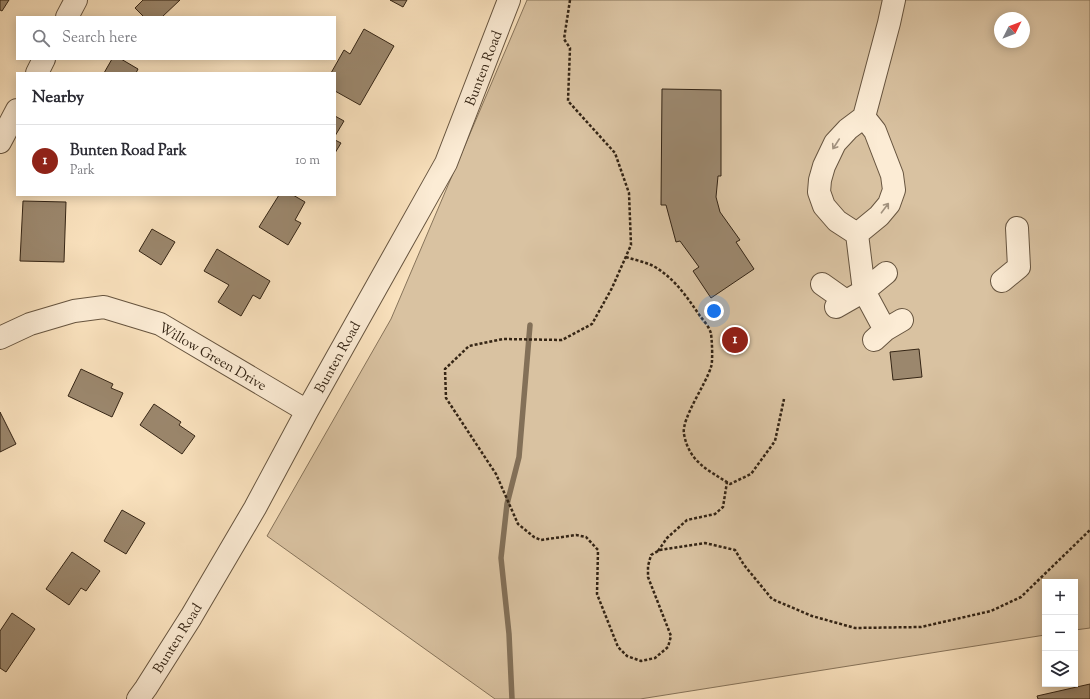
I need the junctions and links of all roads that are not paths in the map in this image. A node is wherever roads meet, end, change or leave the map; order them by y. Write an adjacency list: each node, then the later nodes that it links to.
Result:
1 (76, 0): 4 (street)
2 (509, 0): 18 (street, Bunten Road)
3 (894, 0): 8 (street)
4 (68, 16)
5 (44, 60): 6 (street)
6 (38, 72)
7 (16, 112): 9 (street)
8 (864, 118): 11 (street, one-way to 8); 11 (street, one-way to 11)
9 (0, 142)
10 (1017, 228): 13 (street)
11 (857, 234): 15 (street)
12 (886, 273): 15 (street)
13 (1002, 282)
14 (822, 284): 15 (street)
15 (849, 299): 16 (street)
16 (887, 330)
17 (1, 334): 18 (street, Willow Green Drive)
18 (307, 411): 19 (street, Bunten Road)
19 (147, 695)

